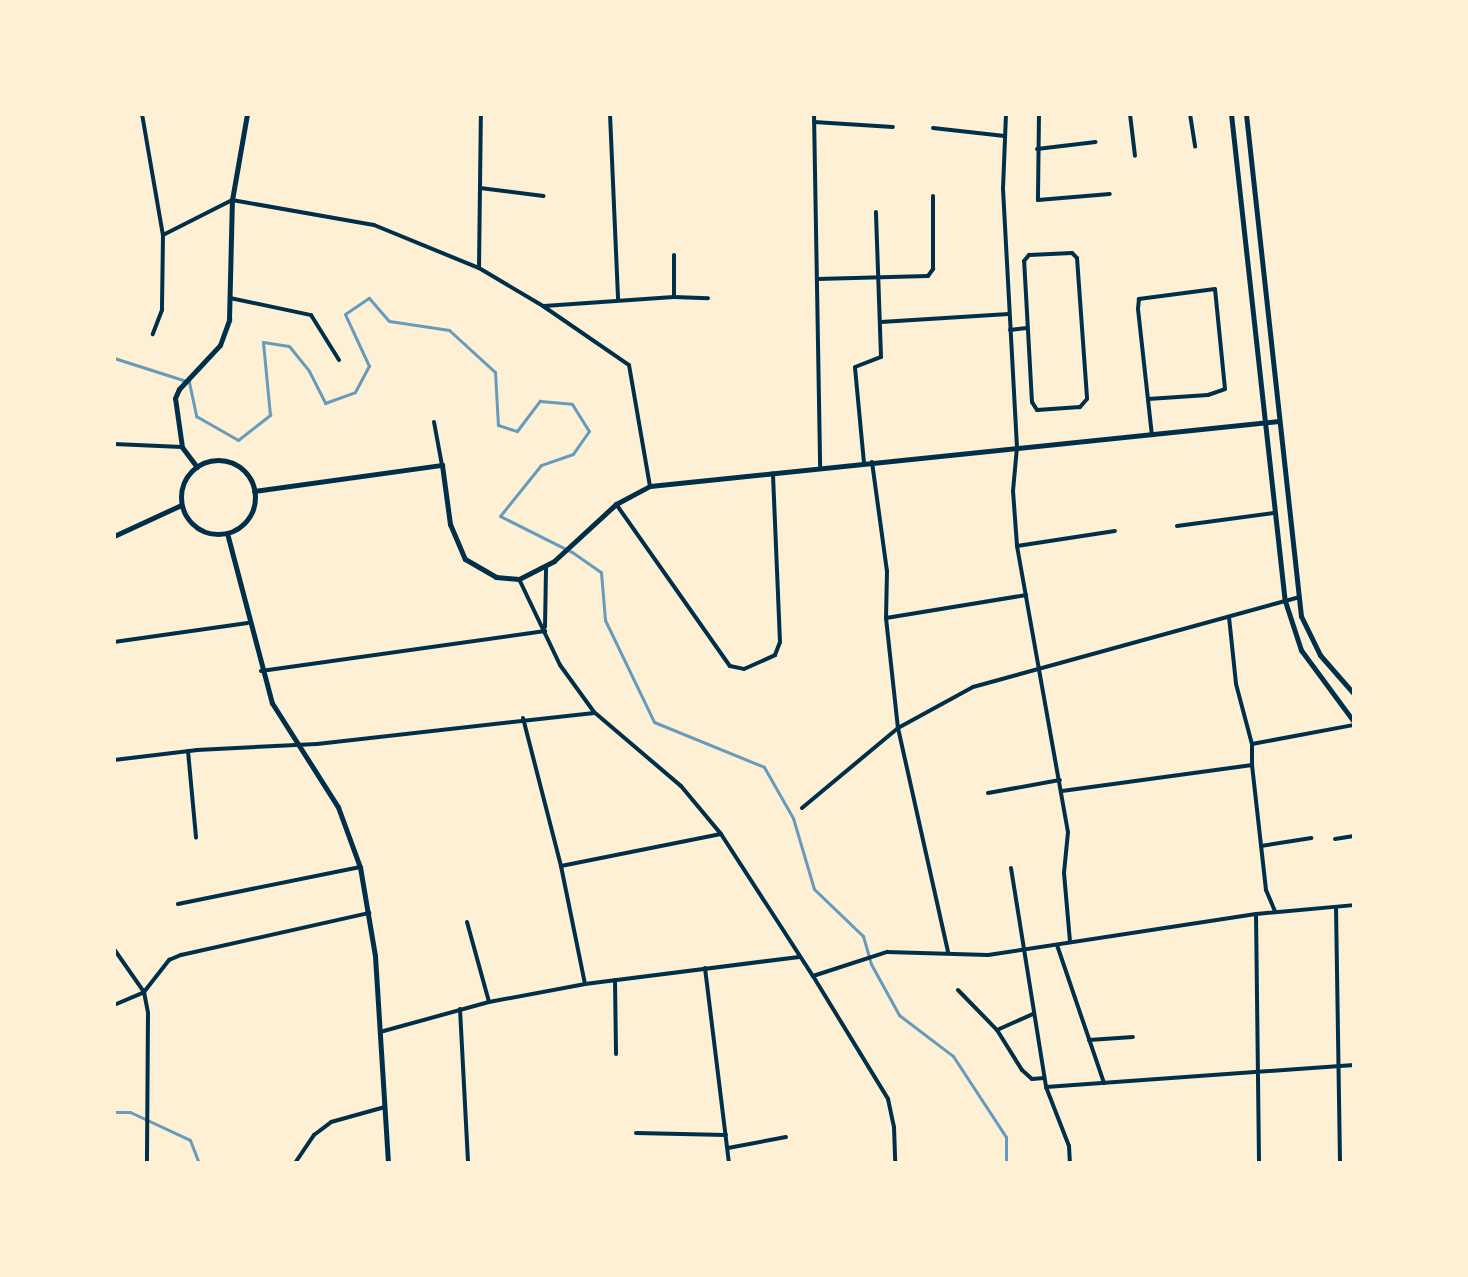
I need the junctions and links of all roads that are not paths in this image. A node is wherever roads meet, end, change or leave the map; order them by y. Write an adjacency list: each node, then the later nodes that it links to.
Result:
1 (142, 114): 26 (street)
2 (247, 114): 24 (street)
3 (481, 114): 20 (street)
4 (610, 114): 34 (street)
5 (814, 114): 12 (street)
6 (1006, 114): 15 (street)
7 (1040, 114): 18 (street)
8 (1130, 114): 19 (street)
9 (1190, 114): 17 (street)
10 (1231, 114): 45 (street)
11 (1246, 114): 43 (street)
12 (814, 122): 13 (street); 29 (street)
13 (893, 127)
14 (933, 128): 15 (street)
15 (1005, 136): 36 (street)
16 (1096, 142): 18 (street)
17 (1195, 147)
18 (1037, 149): 21 (street)
19 (1135, 156)
20 (480, 188): 22 (street); 28 (street)
21 (1110, 194)
22 (544, 196)
23 (933, 196): 30 (street)
24 (232, 200): 26 (street); 28 (street); 32 (street)
25 (876, 212): 30 (street)
26 (163, 235): 40 (street)
27 (674, 255): 31 (street)
28 (479, 268): 35 (street)
29 (816, 279): 30 (street); 53 (street)
30 (879, 279): 37 (street)
31 (674, 297): 33 (street); 34 (street)
32 (230, 298): 41 (street); 48 (street)
33 (708, 298)
34 (618, 300): 35 (street)
35 (543, 306): 56 (street)
36 (1009, 314): 37 (street); 39 (street)
37 (881, 322): 51 (street)
38 (1027, 328): 38 (street); 39 (street)
39 (1010, 330): 49 (street)
40 (153, 334)
41 (339, 360)
42 (1148, 399): 42 (street); 46 (street)
43 (1279, 421): 45 (street); 69 (street)
44 (434, 423): 52 (street)
45 (1265, 423): 46 (street); 60 (street)
46 (1152, 435): 49 (street)
47 (114, 444): 48 (street)
48 (182, 447): 54 (street)
49 (1017, 447): 50 (street); 65 (street)
50 (872, 462): 51 (street); 72 (street)
51 (864, 463): 53 (street)
52 (442, 465): 57 (street); 67 (street)
53 (820, 466): 55 (street)
54 (197, 467): 57 (street); 59 (street)
55 (773, 473): 56 (street); 58 (street)
56 (650, 486): 58 (street)
57 (254, 491): 63 (street)
58 (616, 504): 66 (street)
59 (182, 506): 63 (street); 64 (street)
60 (1274, 513): 61 (street); 70 (street)
61 (1177, 526)
62 (1115, 531): 65 (street)
63 (227, 533): 73 (street)
64 (114, 536)
65 (1017, 546): 68 (street)
66 (546, 567): 67 (street); 74 (street)
67 (519, 579): 74 (street)
68 (1026, 595): 72 (street); 76 (street)
69 (1299, 597): 70 (street); 78 (street)
70 (1285, 601): 71 (street); 81 (street)
71 (1228, 617): 76 (street); 84 (street)
72 (886, 618): 82 (street)
73 (248, 623): 75 (street); 77 (street)
74 (545, 631): 77 (street); 79 (street)
75 (114, 642)
76 (1038, 667): 82 (street); 88 (street)
77 (261, 671): 83 (street)
78 (1354, 694)
79 (594, 712): 80 (street); 92 (street)
80 (523, 718): 83 (street); 98 (street)
81 (1354, 724): 84 (street)
82 (898, 728): 91 (street); 112 (street)
83 (297, 744): 85 (street); 99 (street)
84 (1252, 744): 87 (street)
85 (188, 751): 86 (street); 95 (street)
86 (114, 760)
87 (1252, 765): 89 (street); 97 (street)
88 (1060, 780): 89 (street); 90 (street)
89 (1062, 791): 108 (street)
90 (988, 793)
91 (802, 808)
92 (721, 834): 98 (street); 113 (street)
93 (1354, 836): 96 (street)
94 (1311, 837): 97 (street)
95 (196, 838)
96 (1335, 839)
97 (1261, 846): 104 (street)
98 (561, 866): 117 (street)
99 (360, 867): 101 (street); 105 (street)
100 (1011, 868): 111 (street)
101 (178, 904)
102 (1354, 905): 103 (street)
103 (1336, 907): 104 (street); 130 (street)
104 (1276, 912): 106 (street)
105 (370, 913): 119 (street); 125 (street)
106 (1256, 914): 108 (street); 131 (street)
107 (467, 922): 120 (street)
108 (1070, 942): 109 (street)
109 (1057, 945): 111 (street); 127 (street)
110 (114, 950): 119 (street)
111 (1022, 951): 112 (street); 123 (street)
112 (948, 952): 115 (street)
113 (799, 957): 114 (street); 115 (street)
114 (705, 968): 116 (street); 137 (street)
115 (813, 975): 145 (street)
116 (615, 980): 117 (street); 128 (street)
117 (585, 984): 120 (street)
118 (958, 990): 124 (street)
119 (144, 992): 121 (street); 140 (street)
120 (489, 1002): 122 (street)
121 (114, 1005)
122 (460, 1010): 125 (street); 143 (street)
123 (1033, 1014): 124 (street); 132 (street)
124 (997, 1030): 132 (street)
125 (380, 1032): 135 (street)
126 (1133, 1037): 127 (street)
127 (1089, 1040): 133 (street)
128 (616, 1054)
129 (1354, 1065): 130 (street)
130 (1338, 1066): 131 (street); 148 (street)
131 (1257, 1071): 133 (street); 147 (street)
132 (1044, 1078): 134 (street)
133 (1104, 1083): 134 (street)
134 (1046, 1087): 146 (street)
135 (385, 1107): 141 (street); 142 (street)
136 (636, 1133): 137 (street)
137 (726, 1135): 139 (street)
138 (786, 1137): 139 (street)
139 (728, 1148): 144 (street)
140 (147, 1163)
141 (295, 1163)
142 (388, 1163)
143 (468, 1163)
144 (729, 1163)
145 (895, 1163)
146 (1070, 1163)
147 (1259, 1163)
148 (1340, 1163)

